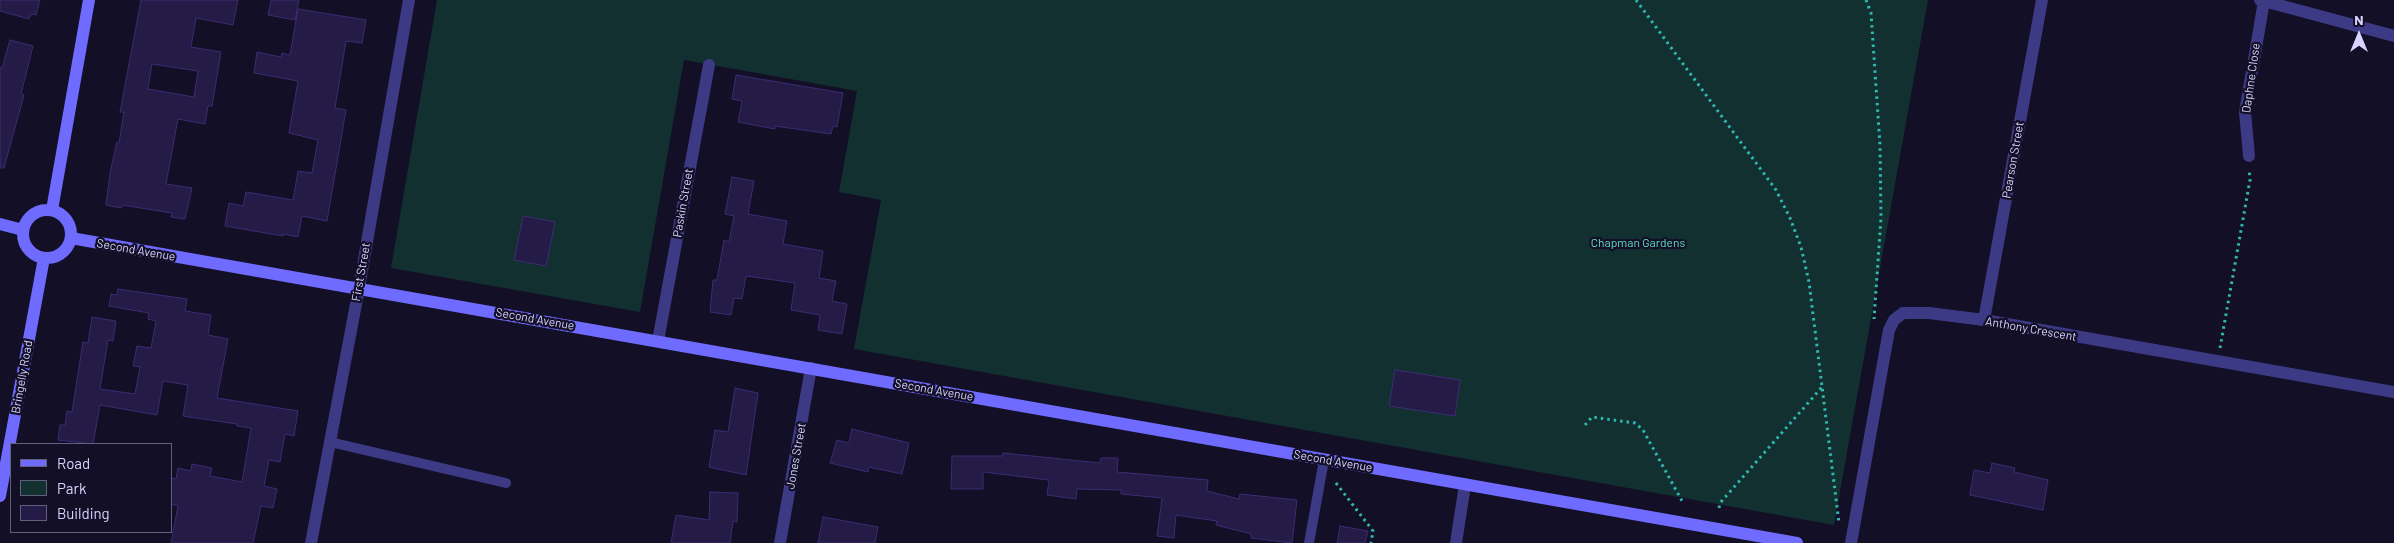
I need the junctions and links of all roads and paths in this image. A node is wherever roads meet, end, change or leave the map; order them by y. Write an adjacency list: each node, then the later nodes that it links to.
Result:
1 (89, 0): 11 (street)
2 (409, 0): 16 (street, First Street)
3 (1636, 0): 22 (path)
4 (1866, 0): 17 (path)
5 (2042, 0): 18 (street, Pearson Street)
6 (2262, 0): 7 (street); 9 (street, Daphne Close)
7 (2394, 36)
8 (708, 65): 19 (street, Paskin Street)
9 (2249, 156)
10 (2250, 180): 20 (path)
11 (52, 210): 13 (street); 14 (street)
12 (0, 224): 13 (street)
13 (23, 230): 15 (street)
14 (71, 238): 15 (street); 16 (street, Second Avenue)
15 (44, 258): 30 (street, Bringelly Road)
16 (359, 288): 19 (street, Second Avenue); 25 (street, First Street)
17 (1874, 318)
18 (1984, 320): 23 (street, Anthony Crescent); 40 (street, Anthony Crescent)
19 (658, 341): 21 (street, Second Avenue)
20 (2220, 348)
21 (812, 368): 26 (street, Second Avenue); 35 (street, Jones Street)
22 (1823, 386): 32 (path); 33 (path)
23 (2394, 392)
24 (1585, 425): 31 (path)
25 (330, 442): 27 (lane); 34 (street, First Street)
26 (1324, 460): 29 (street, Second Avenue); 36 (lane)
27 (506, 483)
28 (1336, 483): 37 (path)
29 (1465, 485): 38 (street); 39 (street, Second Avenue)
30 (0, 496)
31 (1682, 501)
32 (1718, 508)
33 (1842, 528)
34 (311, 543)
35 (780, 543)
36 (1309, 543)
37 (1371, 543)
38 (1456, 543)
39 (1797, 543)
40 (1851, 543)

